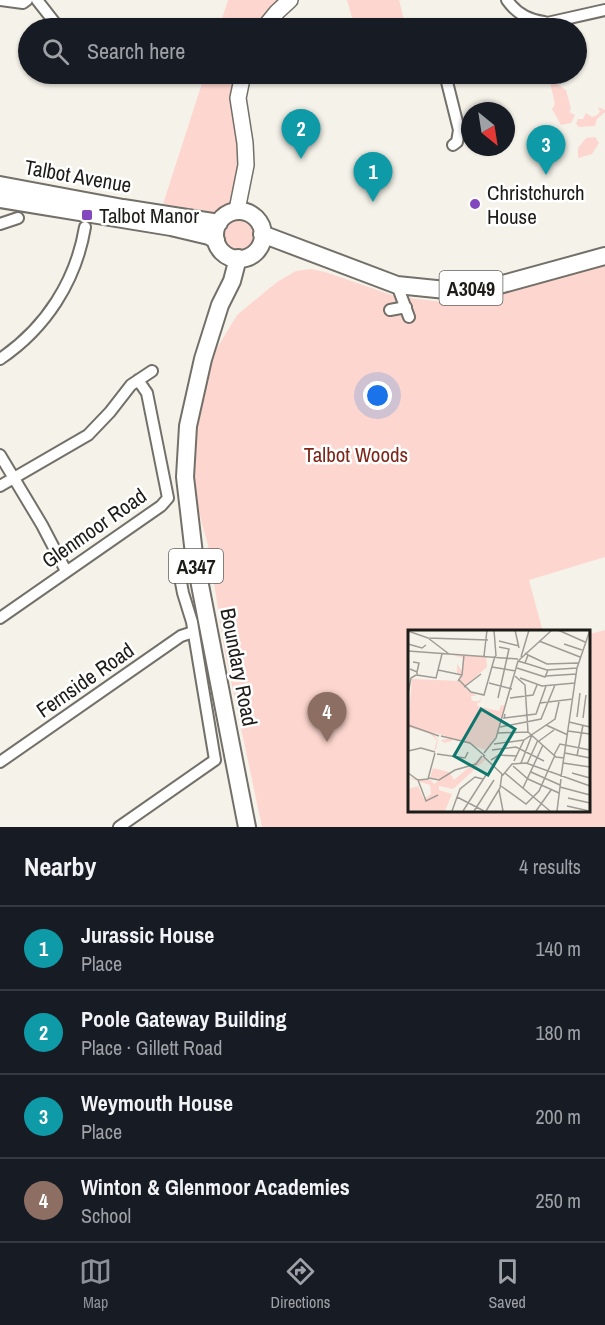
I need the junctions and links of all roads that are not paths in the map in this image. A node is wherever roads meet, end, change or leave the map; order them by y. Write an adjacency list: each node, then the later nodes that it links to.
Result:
1 (0, 0): 2 (street)
2 (27, 0)
3 (37, 0): 7 (street)
4 (290, 0): 8 (street)
5 (507, 0): 9 (street)
6 (605, 10): 10 (street)
7 (51, 18)
8 (272, 18)
9 (528, 18)
10 (569, 18)
11 (241, 84): 16 (street)
12 (448, 84): 13 (street)
13 (453, 145)
14 (0, 185): 18 (main road, Talbot Avenue)
15 (0, 199): 21 (main road, Talbot Avenue)
16 (241, 211): 18 (main road); 22 (main road)
17 (18, 218): 19 (street)
18 (219, 223): 21 (main road)
19 (0, 224)
20 (85, 226): 27 (street)
21 (216, 240): 24 (main road)
22 (261, 240): 24 (main road); 25 (main road, A3049)
23 (605, 256): 25 (main road, A3049)
24 (234, 257): 39 (main road, Boundary Road / A347)
25 (397, 285): 26 (street)
26 (390, 310)
27 (0, 359)
28 (152, 371): 29 (street)
29 (138, 380): 31 (street); 34 (street, Glenmoor Road)
30 (0, 455): 31 (street)
31 (13, 477): 32 (street); 34 (street)
32 (0, 486)
33 (176, 556): 36 (street)
34 (66, 571): 35 (street, Glenmoor Road)
35 (0, 618)
36 (193, 632): 37 (street, Fernside Road); 38 (street)
37 (0, 762)
38 (119, 827)
39 (247, 827)

